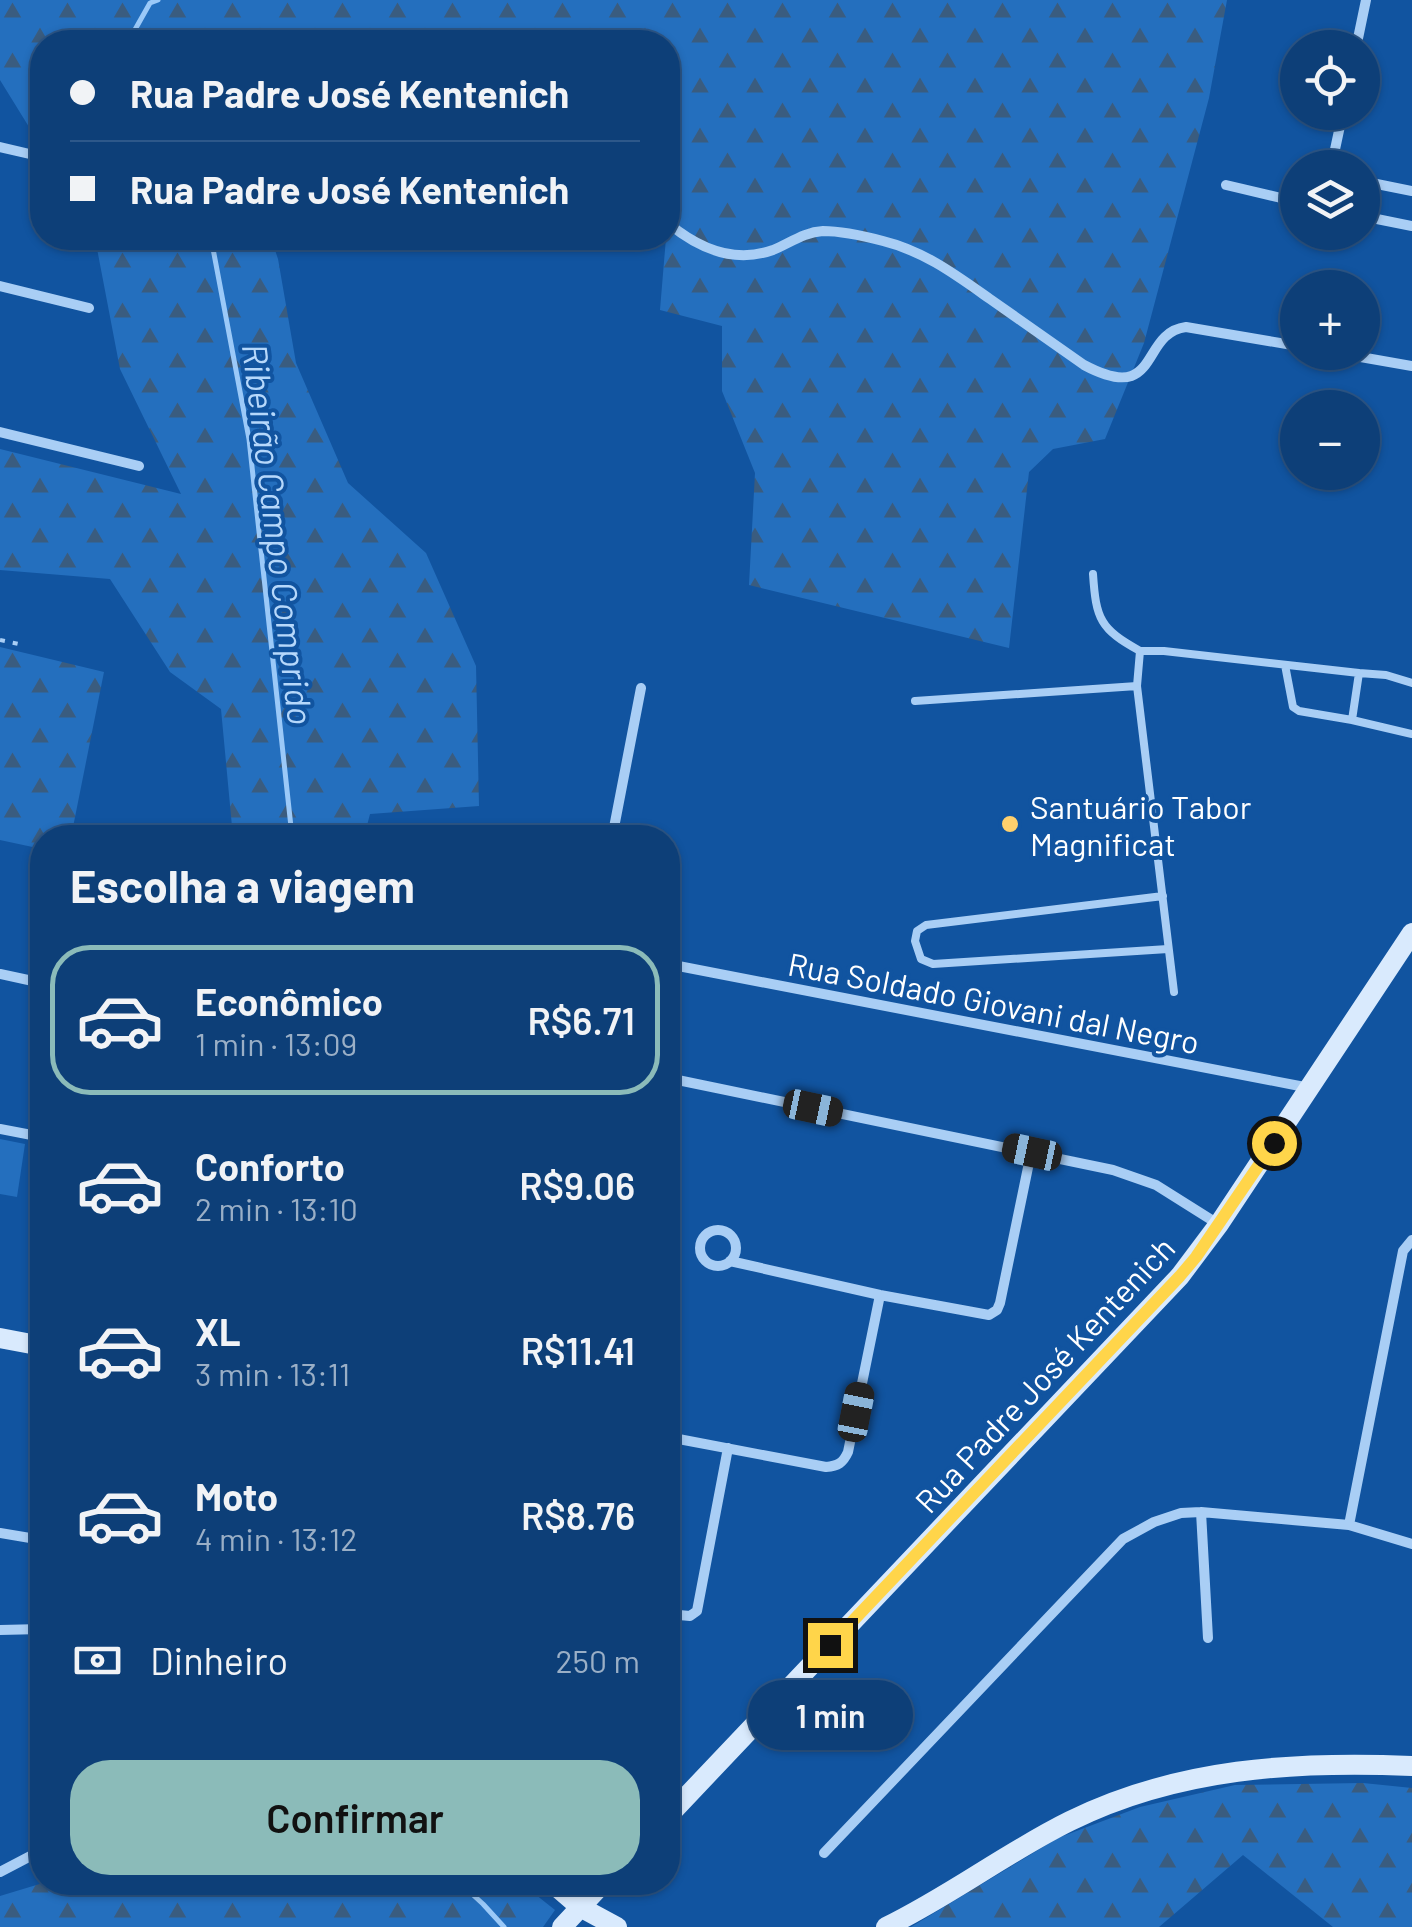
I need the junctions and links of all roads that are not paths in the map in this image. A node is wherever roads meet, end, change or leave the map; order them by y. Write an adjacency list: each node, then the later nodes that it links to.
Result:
1 (1366, 0): 2 (street)
2 (1360, 30)
3 (0, 147): 4 (street)
4 (30, 154)
5 (1226, 185): 8 (street)
6 (1380, 185): 7 (street)
7 (1412, 191)
8 (1280, 198)
9 (1380, 220): 10 (street)
10 (1412, 226)
11 (680, 233): 14 (street)
12 (0, 286): 13 (street)
13 (89, 308)
14 (1280, 343)
15 (1380, 360): 16 (street)
16 (1412, 366)
17 (0, 432): 18 (street)
18 (139, 466)
19 (1093, 574): 20 (lane)
20 (1140, 650): 21 (lane); 24 (lane)
21 (1285, 665): 22 (lane); 27 (lane)
22 (1359, 673): 23 (lane); 27 (lane)
23 (1412, 682)
24 (1137, 686): 26 (lane); 30 (lane)
25 (640, 688): 29 (street)
26 (915, 701)
27 (1352, 720): 28 (lane)
28 (1412, 734)
29 (614, 825)
30 (1163, 896): 32 (lane); 32 (lane)
31 (1412, 932): 38 (street, Rua Padre José Kentenich)
32 (1168, 950): 36 (lane)
33 (680, 966): 38 (street, Rua Soldado Giovani dal Negro)
34 (0, 974): 35 (street)
35 (30, 980)
36 (1174, 992)
37 (680, 1080): 41 (street)
38 (1310, 1088): 42 (street, Rua Padre José Kentenich)
39 (0, 1129): 40 (street)
40 (30, 1135)
41 (1032, 1152): 42 (street); 45 (street)
42 (1219, 1224): 60 (street, Rua Padre José Kentenich)
43 (1412, 1240): 51 (street)
44 (730, 1261): 45 (street)
45 (880, 1296): 49 (street)
46 (0, 1338): 47 (street)
47 (30, 1344)
48 (680, 1438): 49 (street)
49 (728, 1448): 55 (street)
50 (1200, 1512): 51 (street); 58 (street); 61 (street)
51 (1349, 1526): 54 (street)
52 (0, 1533): 53 (street)
53 (30, 1538)
54 (1412, 1544)
55 (680, 1615)
56 (30, 1629): 57 (street)
57 (0, 1630)
58 (1208, 1638)
59 (1412, 1766): 69 (street)
60 (680, 1803)
61 (824, 1853)
62 (30, 1856): 63 (street)
63 (0, 1872)
64 (566, 1895): 66 (street)
65 (592, 1895): 66 (street)
66 (580, 1907): 67 (street); 68 (street)
67 (562, 1927)
68 (617, 1927)
69 (886, 1927)

